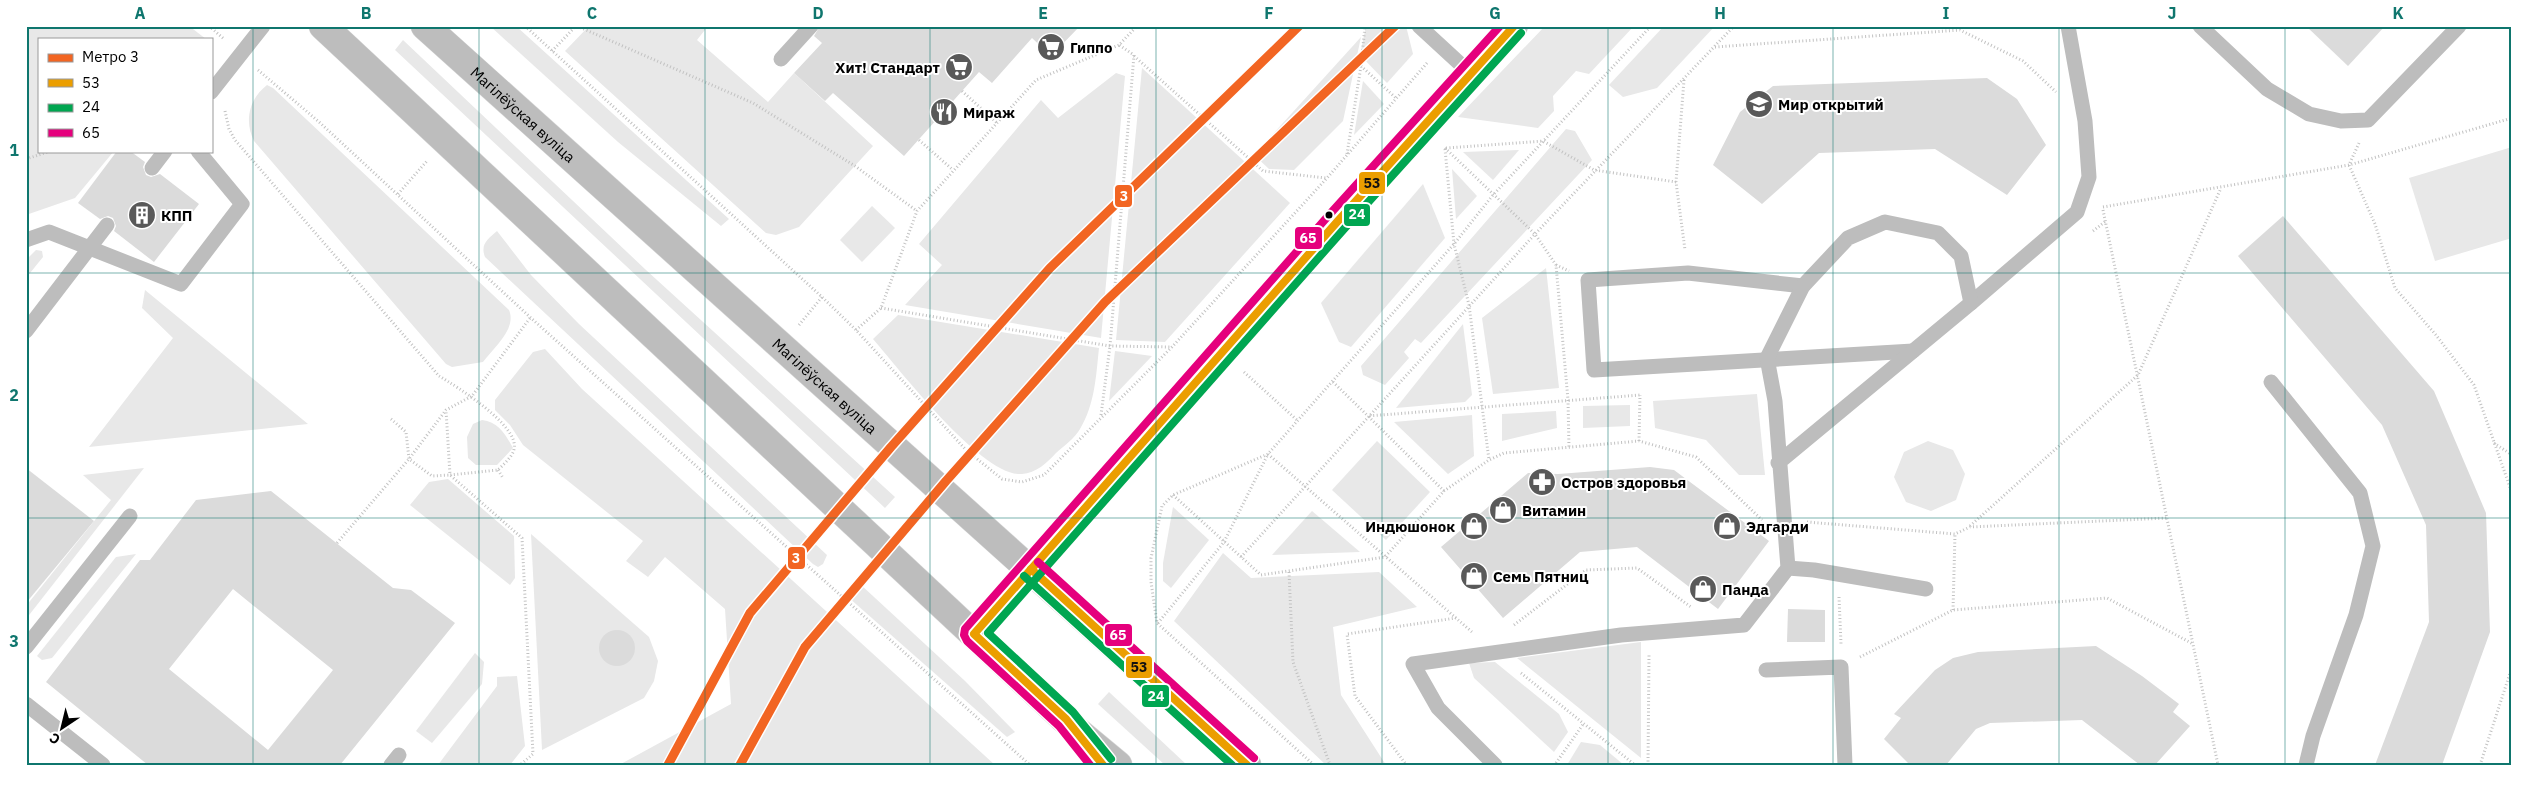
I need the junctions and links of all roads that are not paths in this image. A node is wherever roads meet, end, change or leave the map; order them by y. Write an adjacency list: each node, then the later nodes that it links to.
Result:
1 (263, 26): 12 (lane)
2 (323, 26): 30 (main road)
3 (425, 26): 28 (main road, Магілёўская вуліца)
4 (811, 26): 10 (lane)
5 (1419, 26): 11 (lane)
6 (1514, 26): 11 (main road)
7 (2068, 26): 20 (lane)
8 (2200, 26): 9 (lane)
9 (2459, 26)
10 (782, 59)
11 (1470, 74): 28 (main road)
12 (212, 91)
13 (163, 152): 15 (lane)
14 (199, 152): 18 (lane)
15 (152, 168)
16 (107, 225): 18 (lane)
17 (26, 240): 18 (lane)
18 (89, 248): 21 (lane)
19 (1802, 286): 20 (lane); 23 (lane); 23 (lane)
20 (1971, 303): 22 (lane)
21 (26, 331)
22 (1913, 351): 23 (lane); 25 (lane)
23 (1766, 358): 25 (lane)
24 (2271, 382): 41 (lane)
25 (1778, 463): 27 (lane)
26 (130, 516): 31 (lane)
27 (1788, 568): 29 (lane); 39 (lane)
28 (1030, 569): 30 (main road); 38 (main road, Магілёўская вуліца)
29 (1926, 589)
30 (974, 634): 34 (main road)
31 (26, 647)
32 (1766, 670): 40 (lane)
33 (26, 704): 35 (lane)
34 (1077, 731): 36 (main road); 37 (main road)
35 (103, 765)
36 (1104, 765)
37 (1118, 765)
38 (1247, 765)
39 (1495, 765)
40 (1845, 765)
41 (2306, 765)

